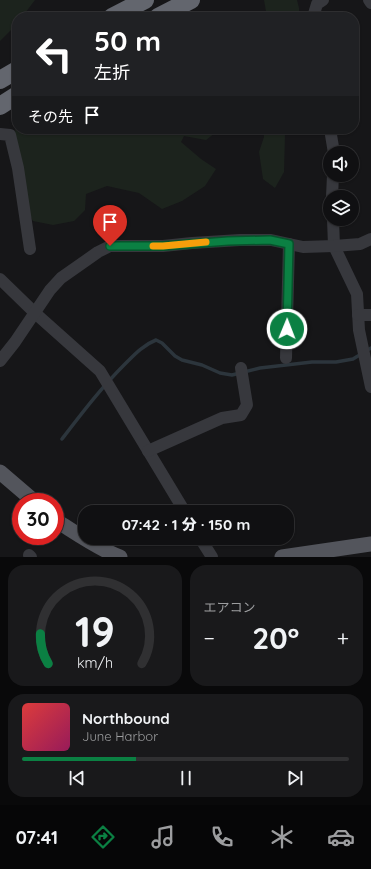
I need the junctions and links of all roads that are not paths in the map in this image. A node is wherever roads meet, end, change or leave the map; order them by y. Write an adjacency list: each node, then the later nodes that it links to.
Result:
1 (145, 0): 6 (highway)
2 (191, 0): 7 (highway)
3 (322, 0): 8 (street)
4 (369, 0): 5 (street)
5 (371, 4)
6 (122, 12)
7 (168, 12)
8 (314, 12)
9 (12, 98): 10 (highway)
10 (0, 106)
11 (0, 134): 18 (street)
12 (331, 134): 13 (street)
13 (333, 146)
14 (333, 226): 17 (street)
15 (371, 239): 17 (street)
16 (289, 244): 17 (street); 20 (street); 23 (street)
17 (334, 246): 21 (street)
18 (30, 249)
19 (0, 279): 20 (street)
20 (35, 313): 24 (street); 27 (street)
21 (358, 315): 22 (street); 26 (street)
22 (371, 315)
23 (286, 358)
24 (0, 361)
25 (241, 368): 27 (street)
26 (371, 386)
27 (148, 451): 30 (street)
28 (0, 472): 29 (main road)
29 (24, 493)
30 (181, 505)
31 (64, 525): 34 (main road)
32 (371, 544): 36 (main road)
33 (204, 545): 35 (street)
34 (113, 556)
35 (212, 557)
36 (282, 557)

